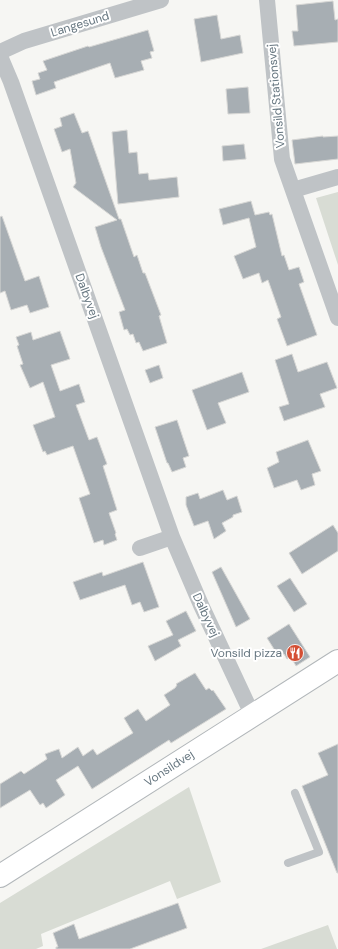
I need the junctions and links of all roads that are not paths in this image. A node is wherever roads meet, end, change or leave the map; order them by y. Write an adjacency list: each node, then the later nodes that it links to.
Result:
1 (161, 0): 3 (street, Langesund)
2 (267, 0): 6 (street, Vonsild Stationsvej)
3 (0, 52)
4 (0, 56): 8 (street, Dalbyvej)
5 (338, 177): 6 (street)
6 (293, 190): 7 (street, Vonsild Stationsvej)
7 (338, 318)
8 (172, 537): 9 (street); 11 (street, Dalbyvej)
9 (140, 548)
10 (338, 661): 11 (main road, Vonsildvej)
11 (252, 714): 14 (main road, Vonsildvej)
12 (295, 793): 13 (lane)
13 (288, 863)
14 (0, 876)

